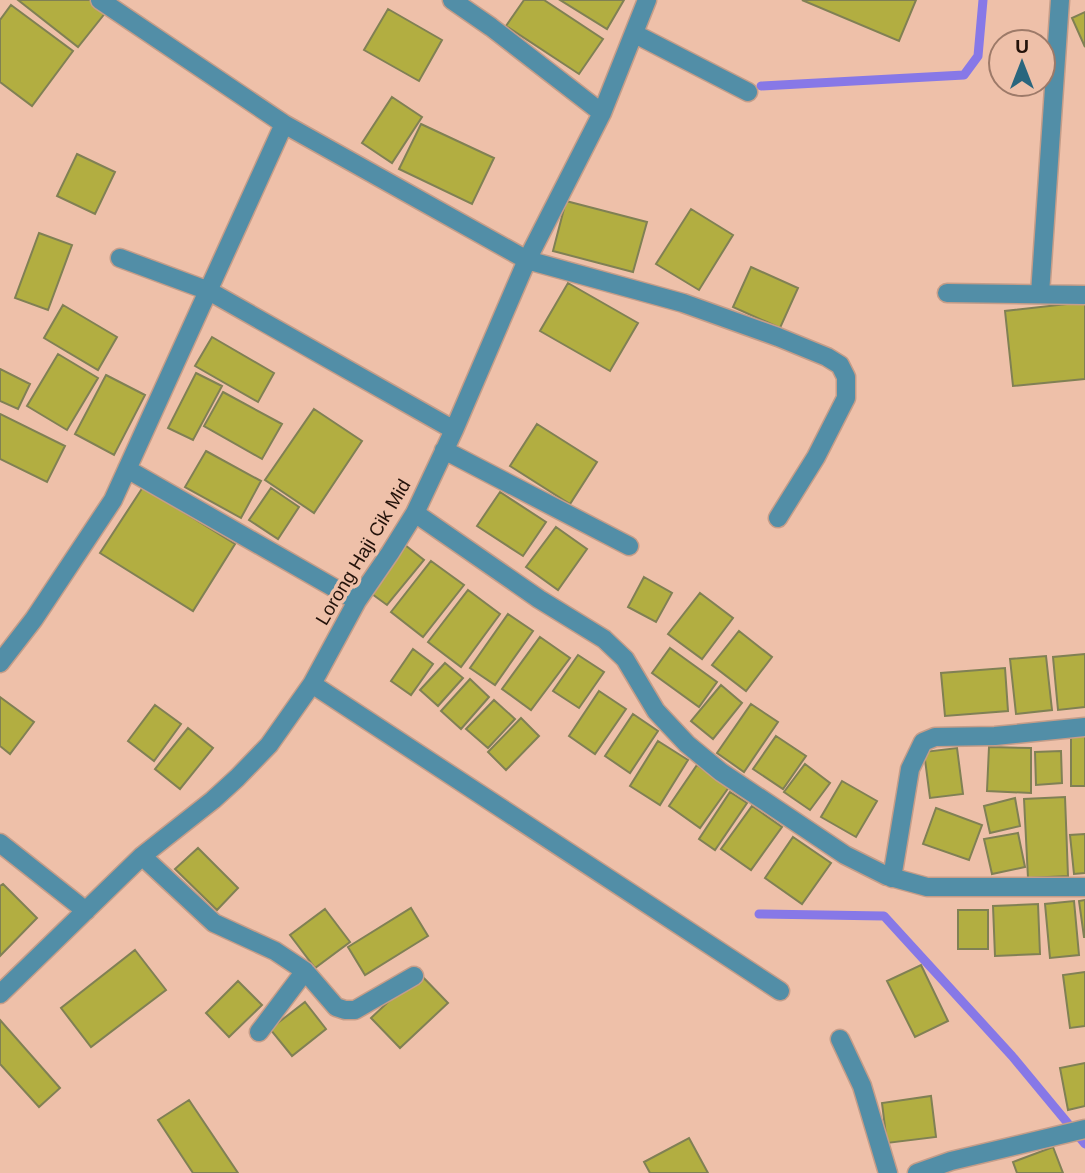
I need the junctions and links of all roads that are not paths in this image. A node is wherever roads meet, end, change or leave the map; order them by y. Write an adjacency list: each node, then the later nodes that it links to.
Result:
1 (100, 0): 8 (street)
2 (452, 0): 7 (street)
3 (647, 0): 5 (street, Lorong Haji Cik Mid)
4 (1060, 0): 13 (street)
5 (635, 34): 6 (street); 7 (street, Lorong Haji Cik Mid)
6 (748, 92)
7 (602, 113): 10 (street, Lorong Haji Cik Mid)
8 (284, 124): 10 (street); 11 (street)
9 (120, 258): 11 (street)
10 (527, 260): 15 (street, Lorong Haji Cik Mid); 19 (street)
11 (209, 291): 15 (street); 17 (street)
12 (947, 293): 13 (street)
13 (1040, 294): 14 (street)
14 (1085, 296)
15 (454, 430): 16 (street, Lorong Haji Cik Mid)
16 (444, 450): 18 (street, Lorong Haji Cik Mid); 20 (street)
17 (127, 469): 21 (street); 22 (street)
18 (415, 513): 21 (street, Lorong Haji Cik Mid); 27 (street)
19 (778, 518)
20 (629, 546)
21 (357, 601): 23 (street, Lorong Haji Cik Mid)
22 (0, 663)
23 (312, 684): 26 (street, Lorong Haji Cik Mid); 32 (street)
24 (1085, 727): 27 (street)
25 (0, 843): 29 (street)
26 (142, 856): 29 (street, Lorong Haji Cik Mid); 30 (street)
27 (889, 877): 28 (street)
28 (1085, 887)
29 (86, 911): 33 (street, Lorong Haji Cik Mid)
30 (305, 971): 31 (street); 34 (street)
31 (414, 976)
32 (780, 991)
33 (0, 994)
34 (260, 1032)
35 (840, 1039): 37 (street)
36 (1085, 1129): 38 (street)
37 (888, 1173)
38 (917, 1173)

